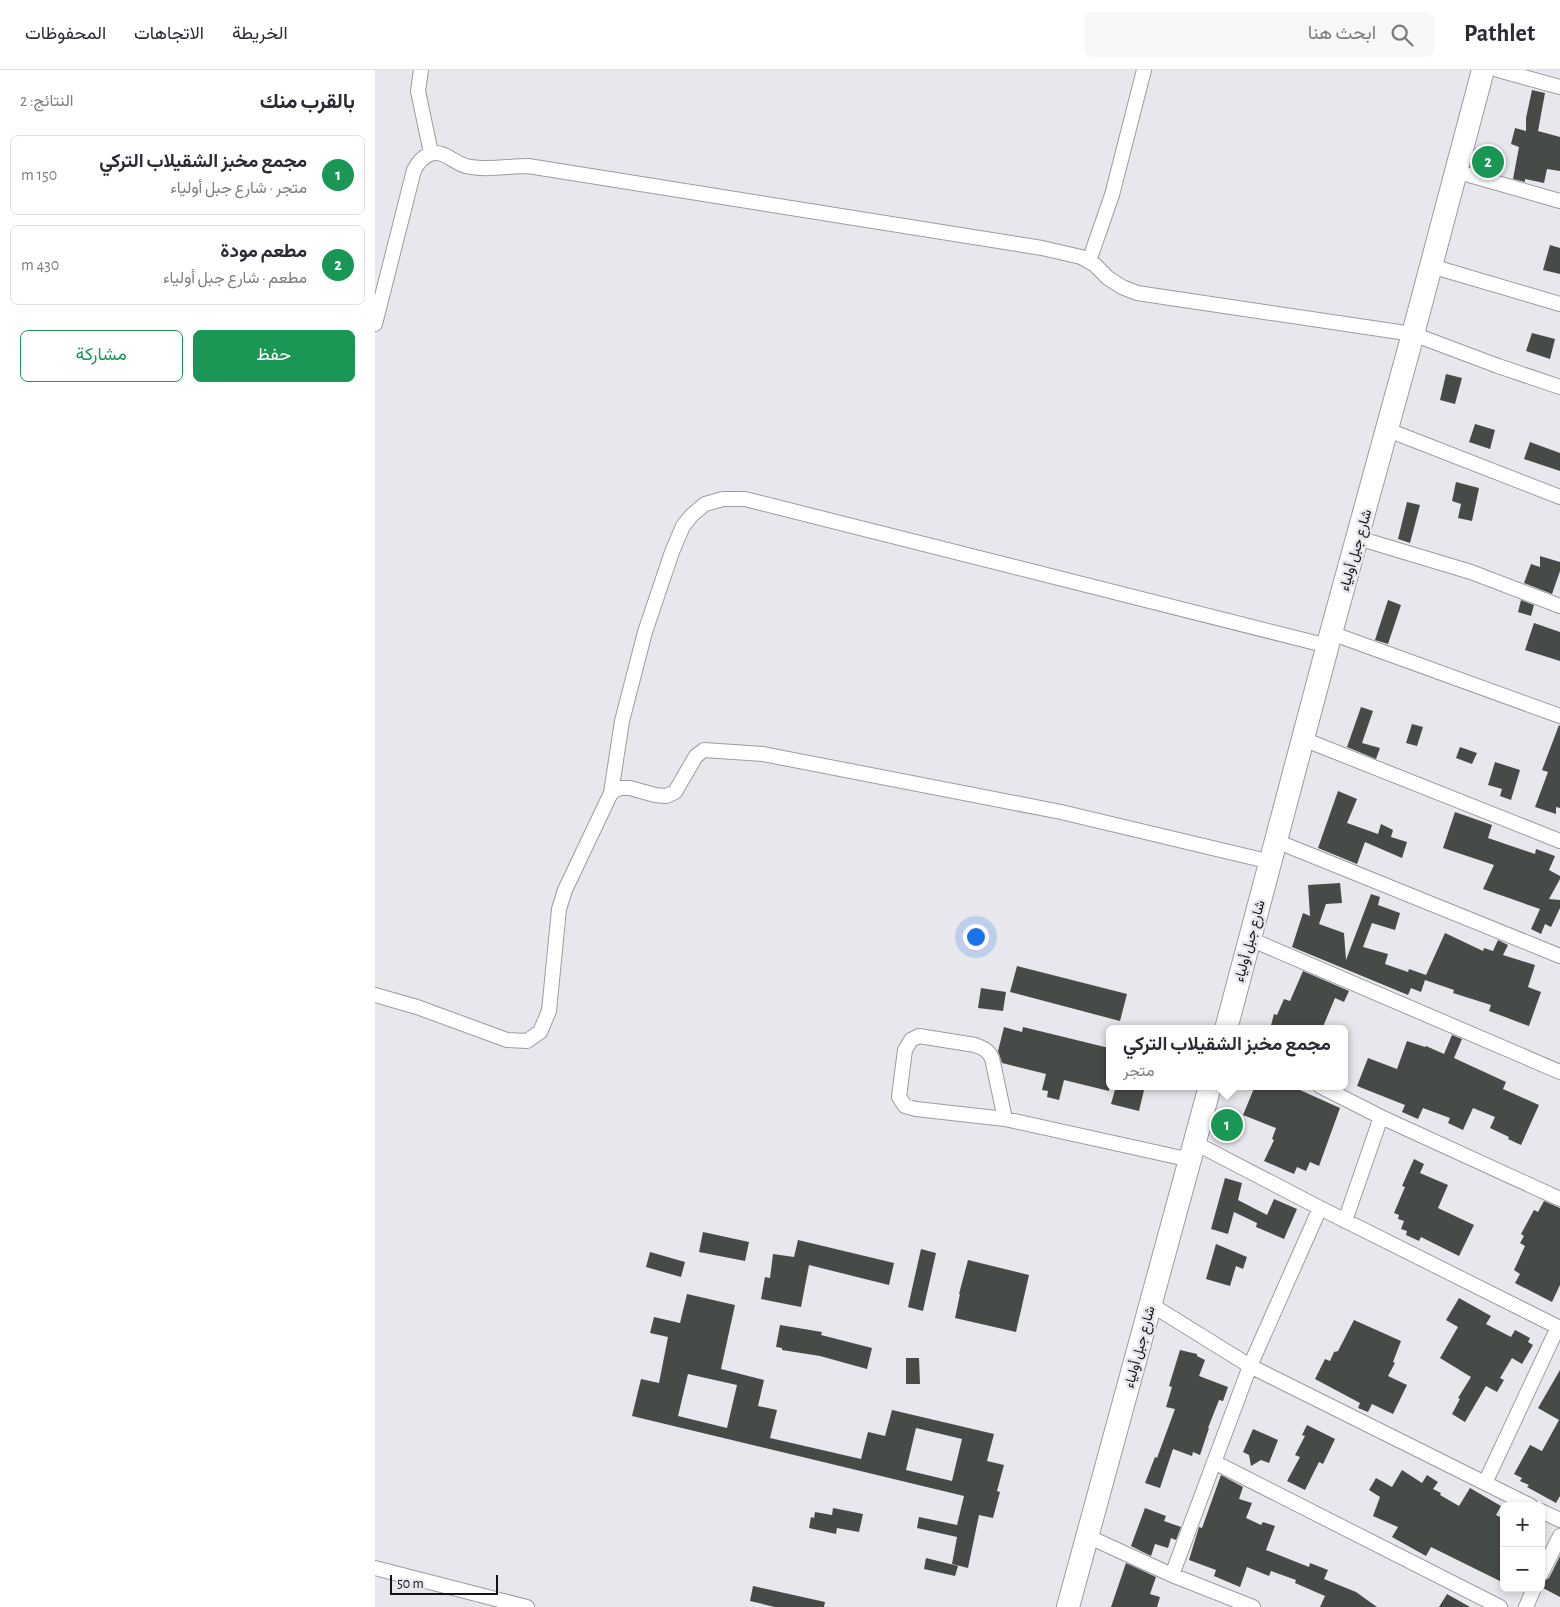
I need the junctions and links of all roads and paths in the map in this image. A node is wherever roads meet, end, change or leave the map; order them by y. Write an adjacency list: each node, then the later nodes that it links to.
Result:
1 (421, 70): 6 (street)
2 (1143, 70): 9 (street)
3 (1483, 70): 7 (highway, شارع جبل أولياء)
4 (1498, 70): 5 (street)
5 (1560, 87)
6 (431, 153): 9 (street); 12 (street)
7 (1455, 171): 8 (street); 10 (highway, شارع جبل أولياء)
8 (1560, 201)
9 (1089, 261): 13 (street)
10 (1431, 266): 11 (street); 13 (highway, شارع جبل أولياء)
11 (1560, 304)
12 (375, 324)
13 (1413, 334): 14 (street); 15 (highway, شارع جبل أولياء)
14 (1560, 387)
15 (1388, 430): 16 (street); 17 (highway, شارع جبل أولياء)
16 (1560, 496)
17 (1359, 538): 18 (street); 19 (highway, شارع جبل أولياء)
18 (1560, 606)
19 (1330, 639): 20 (street); 21 (highway, شارع جبل أولياء); 22 (street)
20 (1560, 716)
21 (1303, 739): 23 (street); 24 (highway, شارع جبل أولياء)
22 (611, 793): 24 (street); 27 (street)
23 (1560, 841)
24 (1273, 852): 25 (highway, شارع جبل أولياء); 26 (street)
25 (1250, 939): 28 (highway, شارع جبل أولياء); 29 (street)
26 (1560, 956)
27 (375, 995)
28 (1227, 1025)
29 (1560, 1072)
30 (1209, 1090): 34 (highway, شارع جبل أولياء)
31 (1328, 1090): 32 (street)
32 (1381, 1117): 35 (street); 37 (street)
33 (1005, 1120): 33 (street); 34 (street)
34 (1193, 1151): 36 (street); 38 (highway, شارع جبل أولياء)
35 (1560, 1199)
36 (1320, 1208): 37 (street); 40 (street)
37 (1345, 1221): 39 (street)
38 (1150, 1304): 40 (street); 46 (highway, شارع جبل أولياء)
39 (1559, 1327): 42 (street)
40 (1249, 1366): 41 (street); 42 (street)
41 (1214, 1462): 50 (street); 56 (street)
42 (1485, 1483): 43 (street)
43 (1523, 1502)
44 (1545, 1513): 45 (street)
45 (1560, 1520)
46 (1087, 1536): 50 (street); 54 (highway, شارع جبل أولياء)
47 (1560, 1536): 48 (street)
48 (1545, 1566)
49 (375, 1568): 53 (street)
50 (1171, 1575): 52 (street)
51 (1533, 1592): 57 (street)
52 (1219, 1601): 55 (street)
53 (527, 1607)
54 (1068, 1607)
55 (1253, 1607)
56 (1500, 1607)
57 (1526, 1607)

